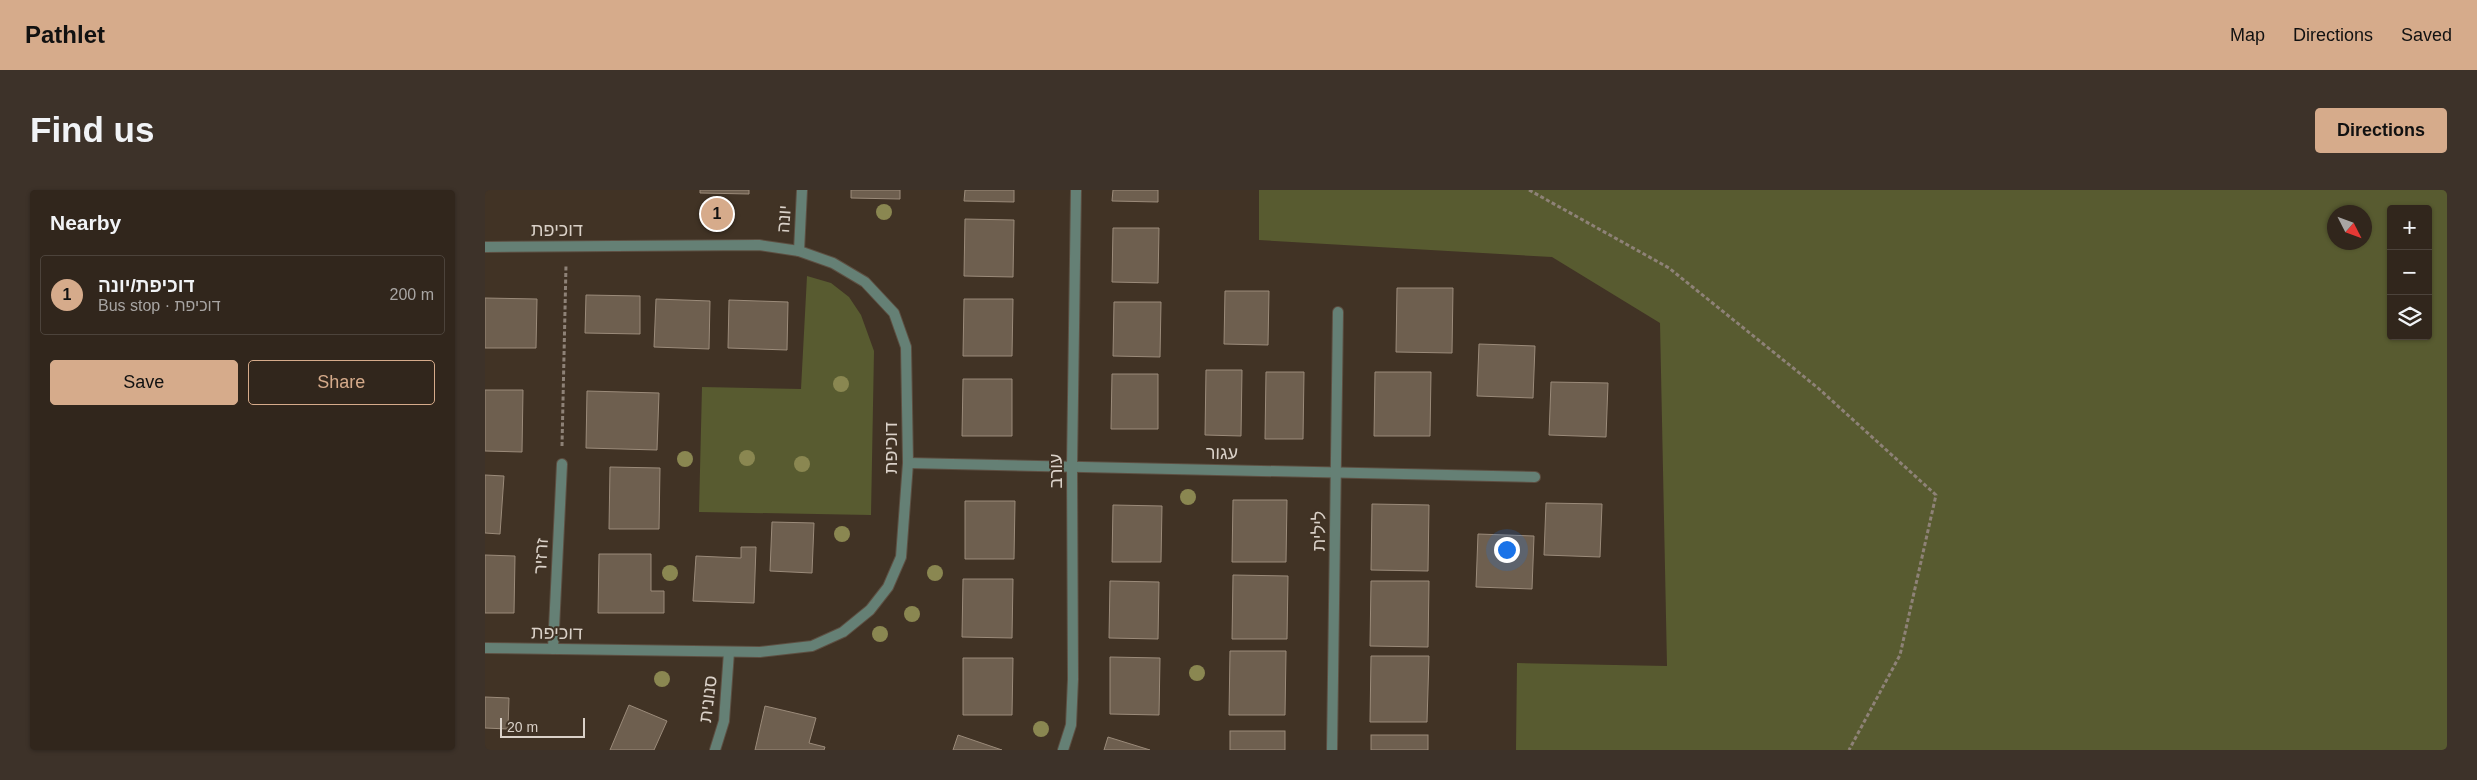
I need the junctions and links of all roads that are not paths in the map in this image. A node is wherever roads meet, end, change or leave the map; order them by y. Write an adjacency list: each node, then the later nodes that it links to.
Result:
1 (803, 190): 4 (street, יונה)
2 (1076, 190): 8 (street, עורב)
3 (485, 247): 4 (street, דוכיפת)
4 (799, 250): 6 (street, דוכיפת)
5 (1338, 312): 9 (street, לילית)
6 (908, 463): 8 (street, עגור); 13 (street, דוכיפת)
7 (562, 464): 12 (street, זרזיר)
8 (1072, 466): 9 (street, עגור); 15 (street, עורב)
9 (1336, 472): 10 (street, עגור); 16 (street, לילית)
10 (1535, 477)
11 (485, 648): 12 (street, דוכיפת)
12 (553, 649): 13 (street, דוכיפת)
13 (729, 652): 14 (street, סנונית)
14 (715, 750)
15 (1063, 750)
16 (1332, 750)

